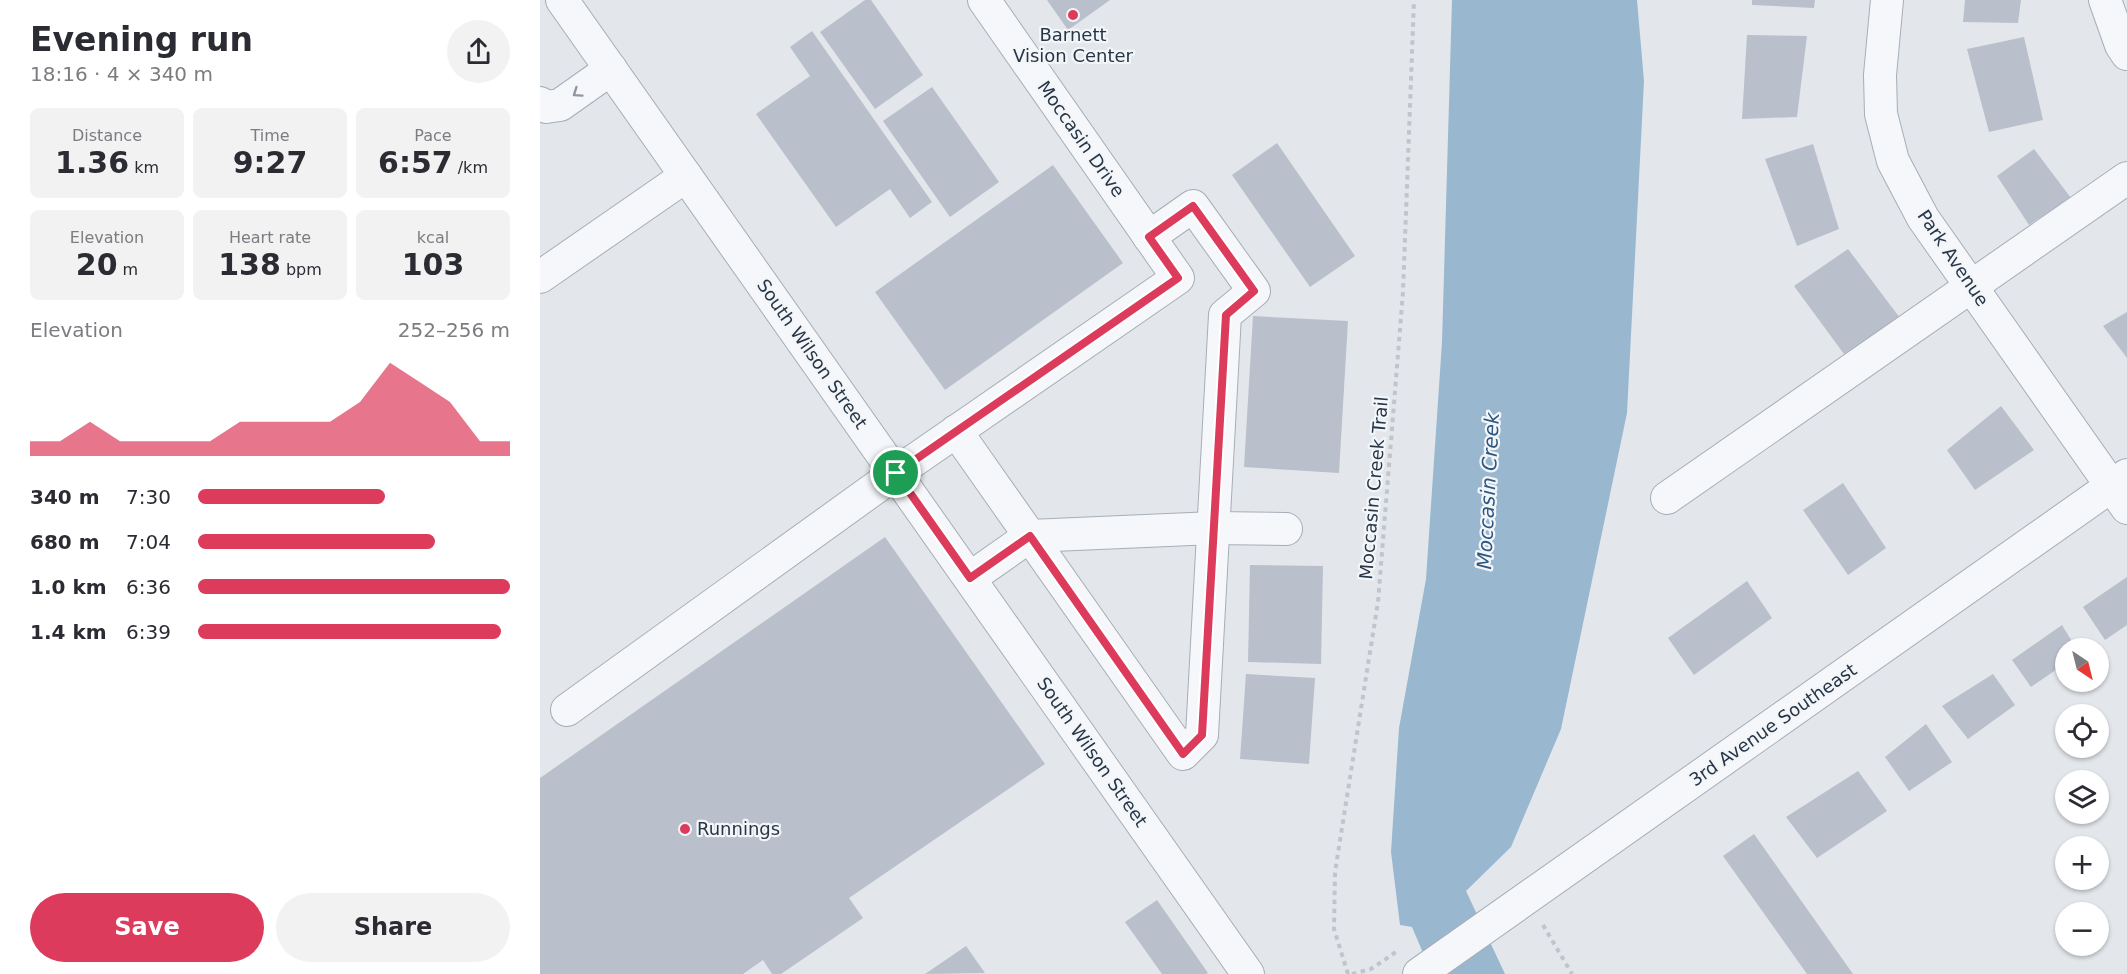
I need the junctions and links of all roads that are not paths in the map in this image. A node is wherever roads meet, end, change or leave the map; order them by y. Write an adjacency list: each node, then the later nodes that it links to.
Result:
1 (562, 0): 6 (street, South Wilson Street)
2 (984, 0): 10 (street, Moccasin Drive)
3 (1887, 0): 12 (street, Park Avenue)
4 (2105, 0): 5 (street)
5 (2127, 54)
6 (611, 69): 7 (street, one-way to 7); 8 (street, South Wilson Street)
7 (540, 103)
8 (686, 176): 11 (street); 14 (street, South Wilson Street)
9 (2127, 178): 12 (street)
10 (1149, 237): 13 (street, Moccasin Drive); 17 (street)
11 (541, 276)
12 (1972, 286): 15 (street, Park Avenue); 16 (street)
13 (956, 432): 14 (street); 19 (street)
14 (896, 473): 20 (street, South Wilson Street); 21 (street)
15 (2122, 490): 23 (street, 3rd Avenue Southeast)
16 (1667, 498)
17 (1214, 528): 18 (street); 19 (street); 19 (street)
18 (1286, 529)
19 (1030, 536): 20 (street)
20 (970, 578): 22 (street, South Wilson Street)
21 (567, 710)
22 (1248, 974)
23 (1419, 974)

